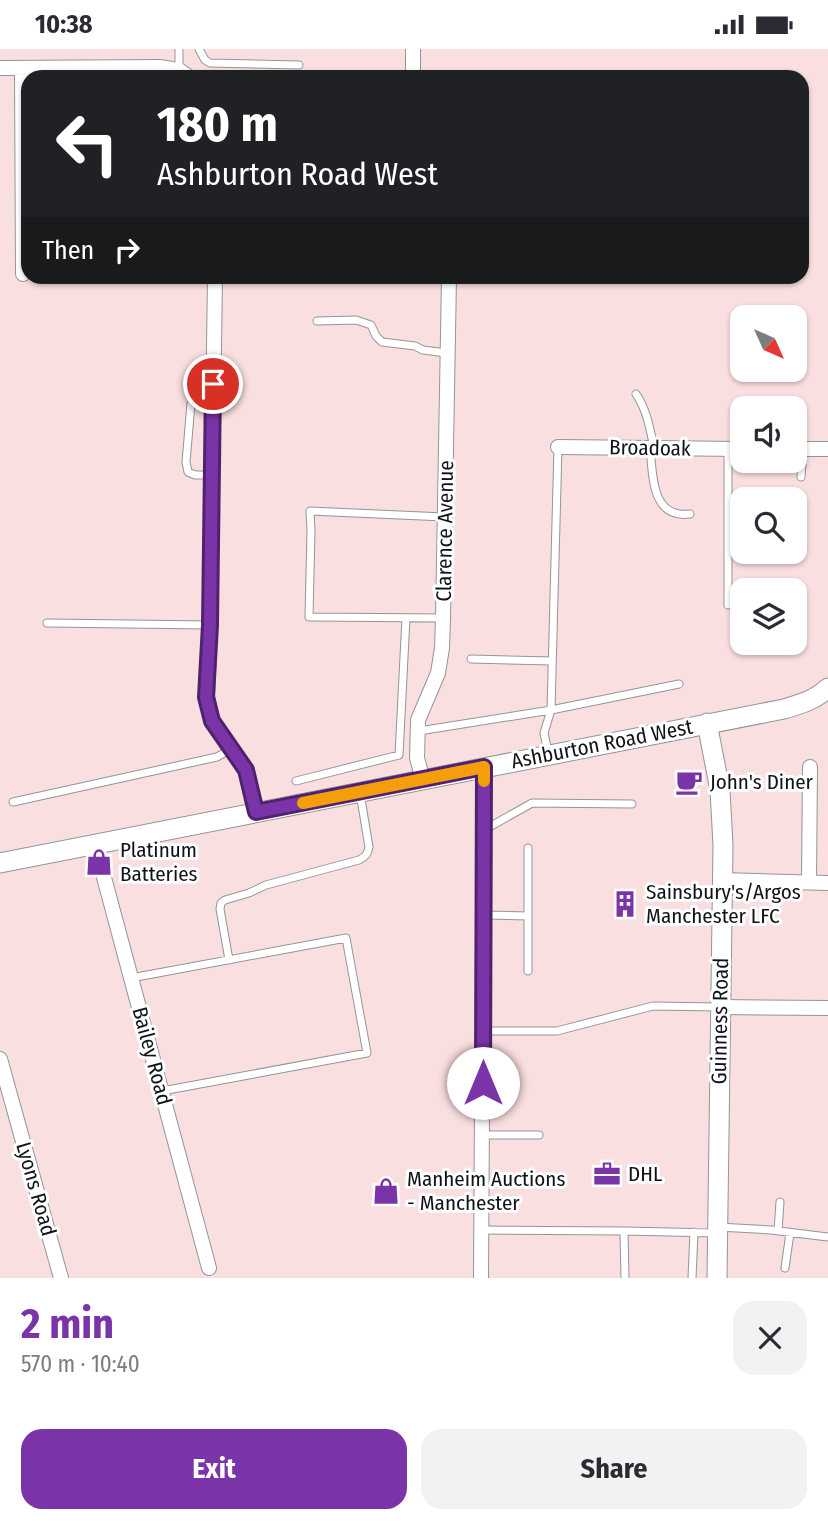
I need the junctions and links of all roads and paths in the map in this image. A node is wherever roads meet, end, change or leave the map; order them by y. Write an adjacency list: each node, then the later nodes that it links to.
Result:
1 (179, 49): 8 (lane)
2 (200, 49): 4 (lane)
3 (413, 49): 9 (street)
4 (299, 65)
5 (0, 68): 6 (street)
6 (22, 68): 7 (street)
7 (170, 70)
8 (183, 70)
9 (413, 70)
10 (215, 284): 23 (street)
11 (449, 284): 13 (street, Clarence Avenue)
12 (317, 320): 13 (lane)
13 (448, 353): 26 (street, Clarence Avenue)
14 (636, 394): 17 (lane)
15 (191, 404): 23 (lane)
16 (558, 447): 17 (street, Broadoak); 33 (lane)
17 (652, 448): 18 (street, Broadoak); 25 (lane)
18 (730, 449)
19 (807, 449): 20 (street)
20 (828, 449)
21 (734, 473): 27 (lane)
22 (801, 473): 24 (lane)
23 (212, 475): 31 (street)
24 (801, 477)
25 (690, 514)
26 (444, 517): 28 (lane); 29 (street, Clarence Avenue)
27 (728, 605)
28 (406, 618): 29 (lane); 44 (lane)
29 (443, 618): 38 (street, Clarence Avenue)
30 (47, 624): 31 (lane)
31 (210, 625): 39 (street)
32 (471, 659): 33 (lane)
33 (552, 661): 36 (lane)
34 (679, 684): 36 (lane)
35 (828, 688): 37 (main road, Ashburton Road West)
36 (551, 710): 38 (lane); 40 (lane)
37 (706, 723): 40 (main road, Ashburton Road West); 53 (main road, Guinness Road)
38 (419, 731): 43 (street, Clarence Avenue)
39 (231, 749): 46 (lane); 48 (street)
40 (549, 754): 41 (main road, Ashburton Road West)
41 (484, 767): 43 (main road, Ashburton Road West); 49 (street)
42 (810, 767): 54 (street)
43 (423, 780): 45 (main road, Ashburton Road West)
44 (296, 781)
45 (360, 792): 48 (main road, Ashburton Road West); 58 (lane)
46 (13, 802)
47 (632, 804): 49 (lane)
48 (256, 812): 50 (main road, Ashburton Road West)
49 (484, 831): 56 (street)
50 (95, 844): 52 (main road, Ashburton Road West); 60 (street, Bailey Road)
51 (528, 848): 57 (lane)
52 (0, 863)
53 (722, 880): 54 (street); 61 (main road, Guinness Road)
54 (809, 883): 55 (street)
55 (828, 883)
56 (484, 915): 57 (lane); 63 (street)
57 (528, 916): 59 (lane)
58 (229, 960): 60 (lane); 65 (lane)
59 (528, 971)
60 (131, 979): 65 (street, Bailey Road)
61 (720, 1007): 62 (street); 63 (lane); 70 (main road, Guinness Road)
62 (828, 1008)
63 (483, 1031): 66 (street)
64 (0, 1059): 78 (street, Lyons Road)
65 (162, 1091): 76 (street, Bailey Road)
66 (483, 1135): 67 (lane); 69 (street)
67 (539, 1135)
68 (780, 1202): 72 (lane)
69 (482, 1230): 71 (lane); 79 (street)
70 (718, 1230): 72 (lane); 73 (lane); 82 (main road, Guinness Road)
71 (624, 1231): 73 (lane); 80 (lane)
72 (778, 1231): 74 (lane)
73 (694, 1232): 81 (lane)
74 (790, 1233): 75 (lane); 77 (lane)
75 (828, 1237)
76 (209, 1268)
77 (785, 1268)
78 (61, 1278)
79 (481, 1278)
80 (625, 1278)
81 (692, 1278)
82 (717, 1278)

